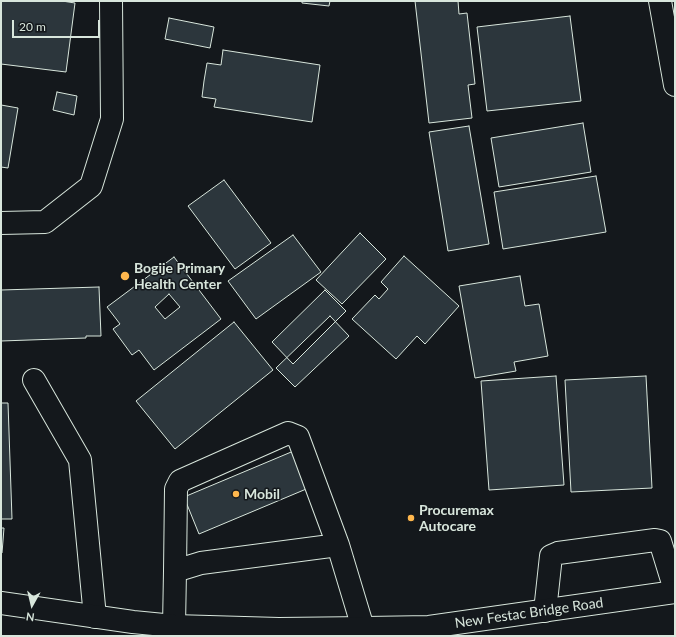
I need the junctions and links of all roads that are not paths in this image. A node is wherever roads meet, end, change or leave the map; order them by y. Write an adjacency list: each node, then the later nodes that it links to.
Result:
1 (111, 1): 4 (main road)
2 (660, 1): 3 (main road)
3 (675, 85)
4 (1, 223)
5 (34, 380): 11 (main road)
6 (338, 545): 7 (main road); 7 (main road); 13 (main road)
7 (175, 571): 12 (main road)
8 (675, 591): 10 (main road, New Festac Bridge Road); 10 (main road)
9 (1, 603): 11 (main road, New Festac Bridge Road)
10 (545, 611): 13 (main road, New Festac Bridge Road)
11 (95, 617): 12 (main road, New Festac Bridge Road)
12 (174, 626): 13 (main road, New Festac Bridge Road)
13 (363, 628)

